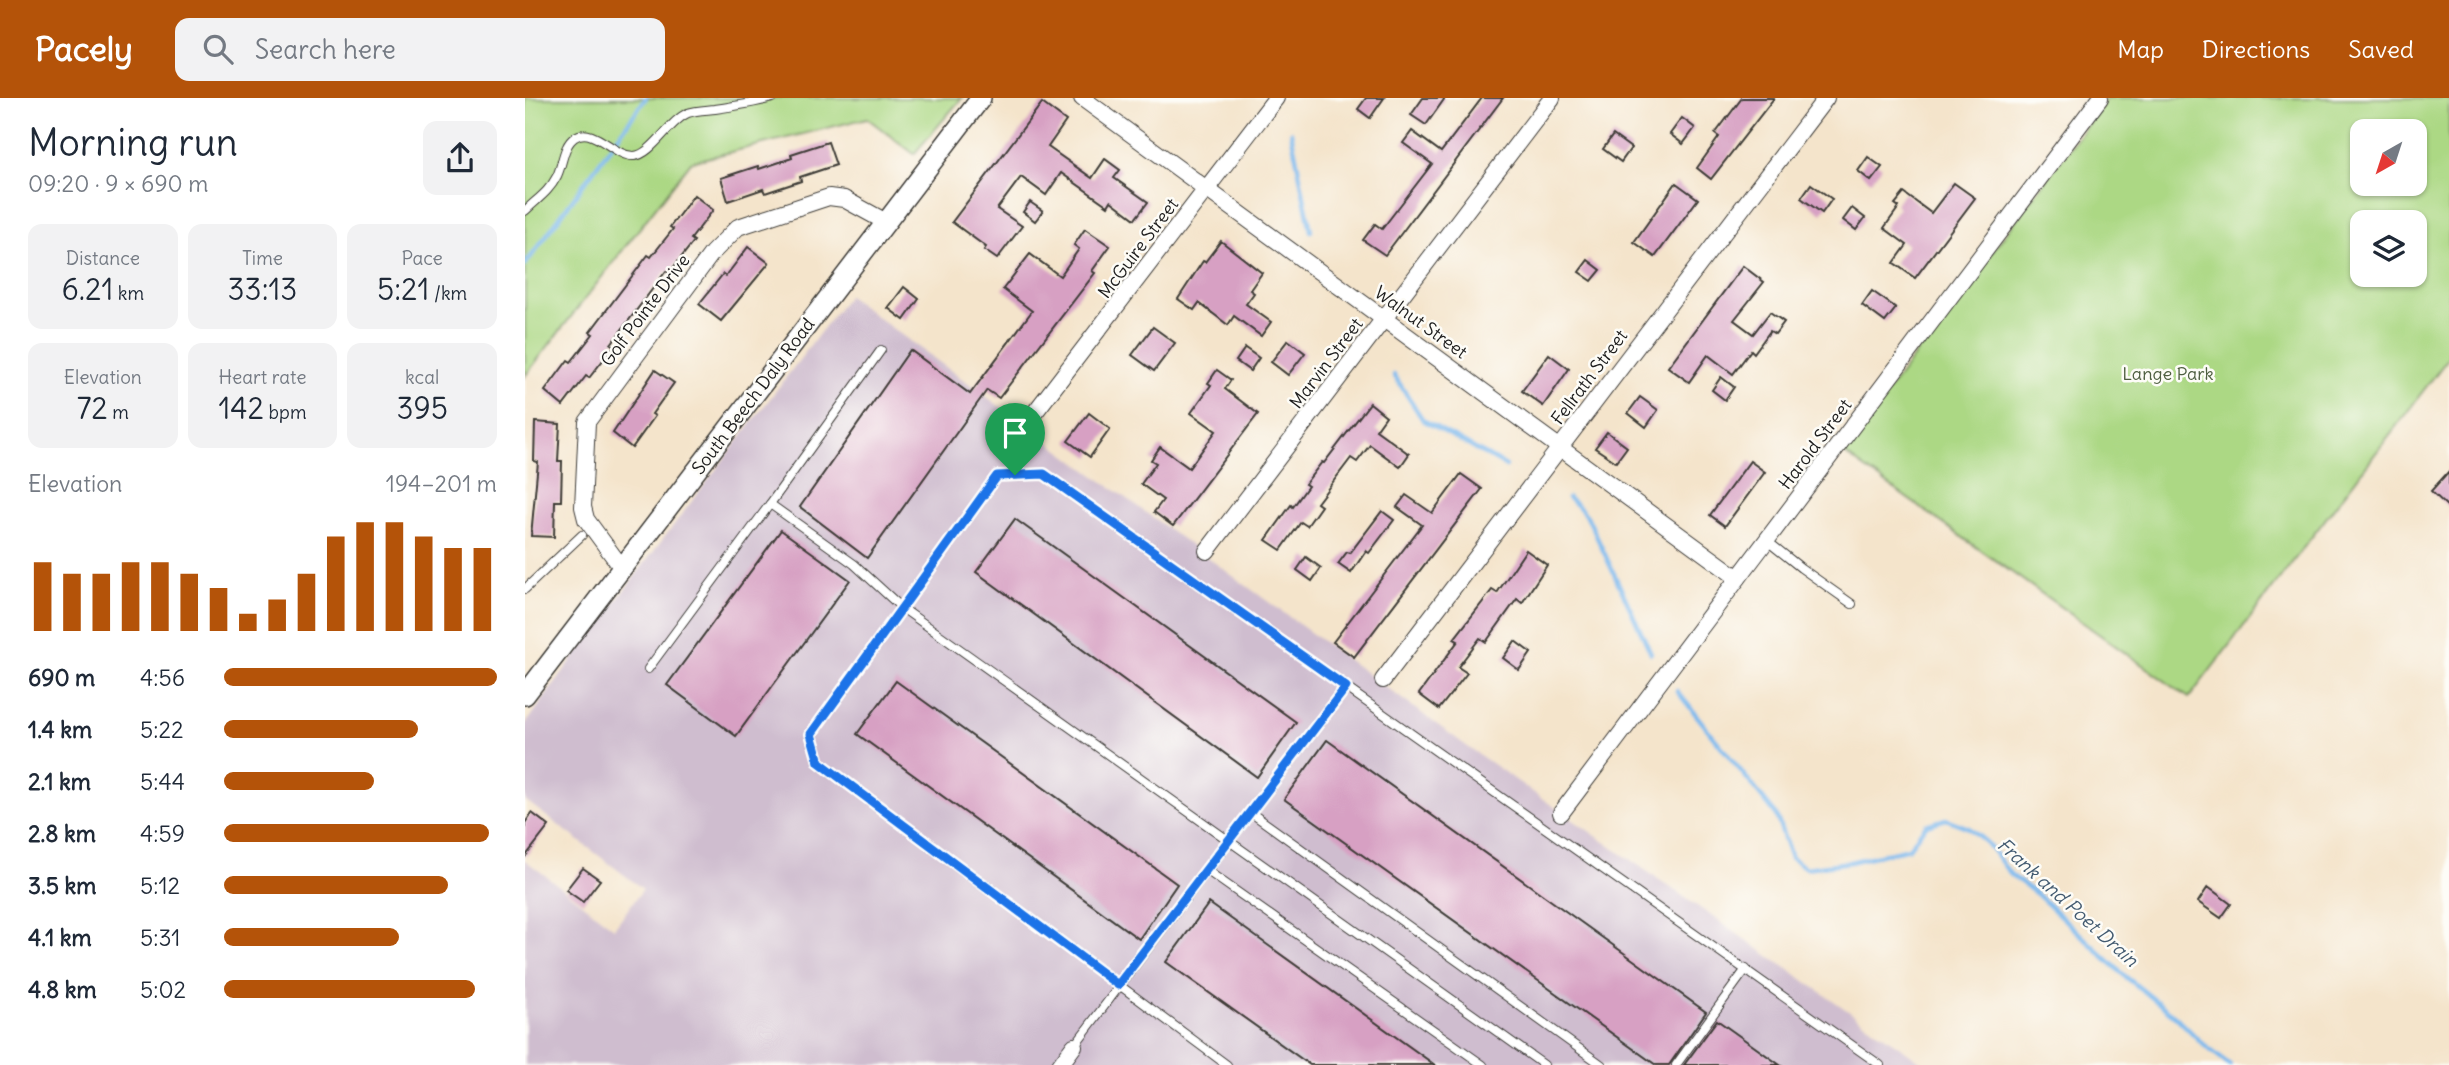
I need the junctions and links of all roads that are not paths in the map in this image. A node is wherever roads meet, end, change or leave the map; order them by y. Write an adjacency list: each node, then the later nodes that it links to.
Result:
1 (773, 98): 9 (lane)
2 (981, 98): 10 (street, South Beech Daly Road)
3 (1082, 98): 8 (street, Walnut Street)
4 (1276, 98): 8 (street, McGuire Street)
5 (1552, 98): 11 (street, Marvin Street)
6 (1826, 98): 14 (street, Fellrath Street)
7 (2100, 98): 17 (street, Harold Street)
8 (1207, 189): 11 (street, Walnut Street); 13 (street, McGuire Street)
9 (525, 211)
10 (886, 222): 19 (street, South Beech Daly Road); 19 (street, Golf Pointe Drive)
11 (1384, 319): 14 (street, Walnut Street); 18 (street, Marvin Street)
12 (881, 350): 15 (lane)
13 (1029, 420)
14 (1560, 447): 20 (street, Walnut Street); 25 (street, Fellrath Street)
15 (770, 504): 23 (lane); 24 (lane)
16 (582, 535): 21 (lane)
17 (1766, 541): 20 (street, Harold Street); 22 (lane)
18 (1207, 551)
19 (622, 568): 27 (street, South Beech Daly Road)
20 (1738, 578): 29 (street, Harold Street)
21 (525, 589)
22 (1852, 604)
23 (902, 608): 26 (lane); 30 (lane); 33 (lane)
24 (648, 669)
25 (1383, 680)
26 (1346, 687): 28 (lane); 32 (lane)
27 (525, 695)
28 (1250, 812): 30 (lane); 39 (lane)
29 (1561, 813)
30 (1229, 840): 31 (lane); 38 (lane)
31 (1206, 870): 33 (lane); 37 (lane)
32 (1746, 969): 40 (lane); 41 (lane)
33 (1118, 985): 34 (lane); 36 (lane)
34 (1074, 1046): 35 (street)
35 (1060, 1065)
36 (1227, 1065)
37 (1483, 1065)
38 (1544, 1065)
39 (1602, 1065)
40 (1676, 1065)
41 (1880, 1065)

